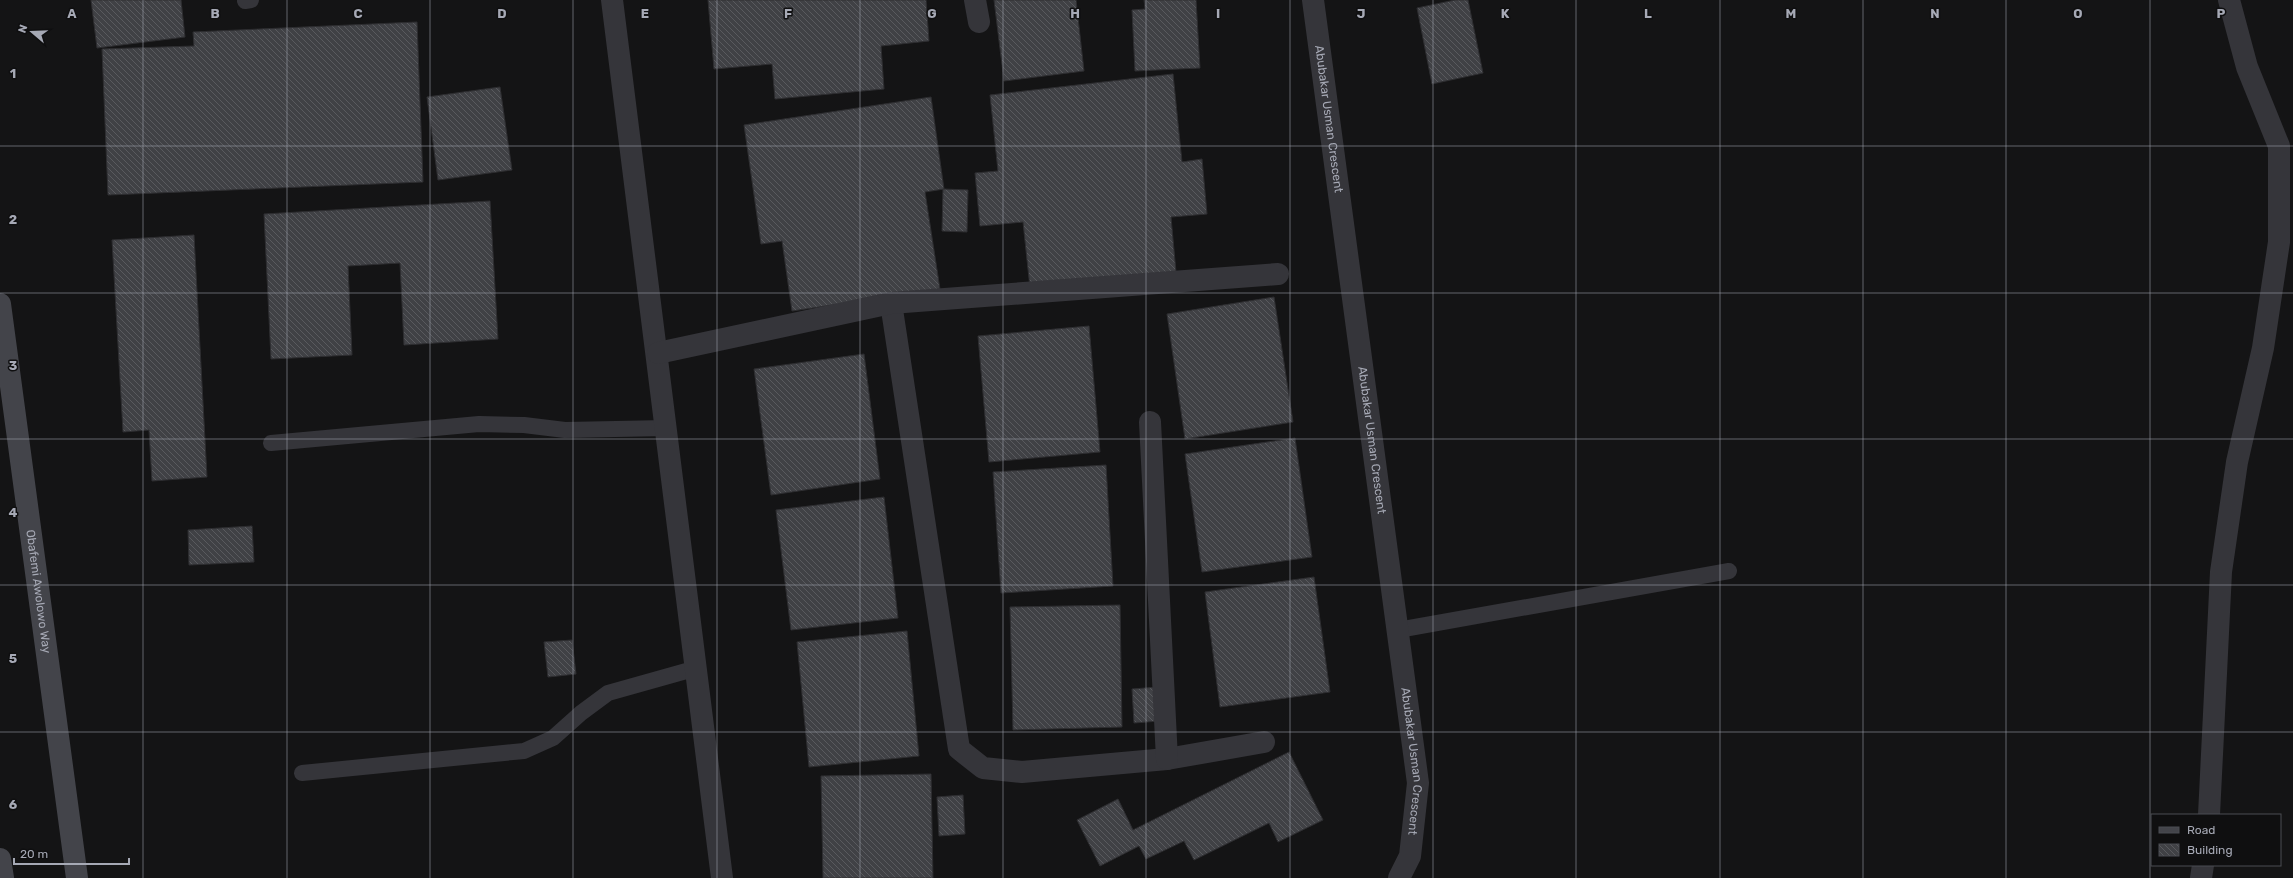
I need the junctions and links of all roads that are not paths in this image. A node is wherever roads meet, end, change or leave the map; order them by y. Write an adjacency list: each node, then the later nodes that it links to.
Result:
1 (612, 0): 9 (street)
2 (975, 0): 5 (street)
3 (1313, 0): 14 (street, Abubakar Usman Crescent)
4 (2229, 0): 19 (street)
5 (979, 22)
6 (1278, 274): 7 (street)
7 (891, 303): 9 (street); 17 (street)
8 (0, 304): 23 (main road, Obafemi Awolowo Way)
9 (658, 353): 11 (street)
10 (1150, 422): 17 (street)
11 (667, 428): 12 (lane); 15 (street)
12 (271, 443)
13 (1729, 571): 14 (lane)
14 (1398, 630): 25 (street, Abubakar Usman Crescent)
15 (697, 668): 18 (lane); 24 (street)
16 (1264, 742): 17 (street)
17 (1167, 759)
18 (302, 773)
19 (2210, 814)
20 (0, 859): 22 (main road)
21 (2203, 866): 26 (street)
22 (3, 878)
23 (77, 878)
24 (722, 878)
25 (1399, 878)
26 (2201, 878)

